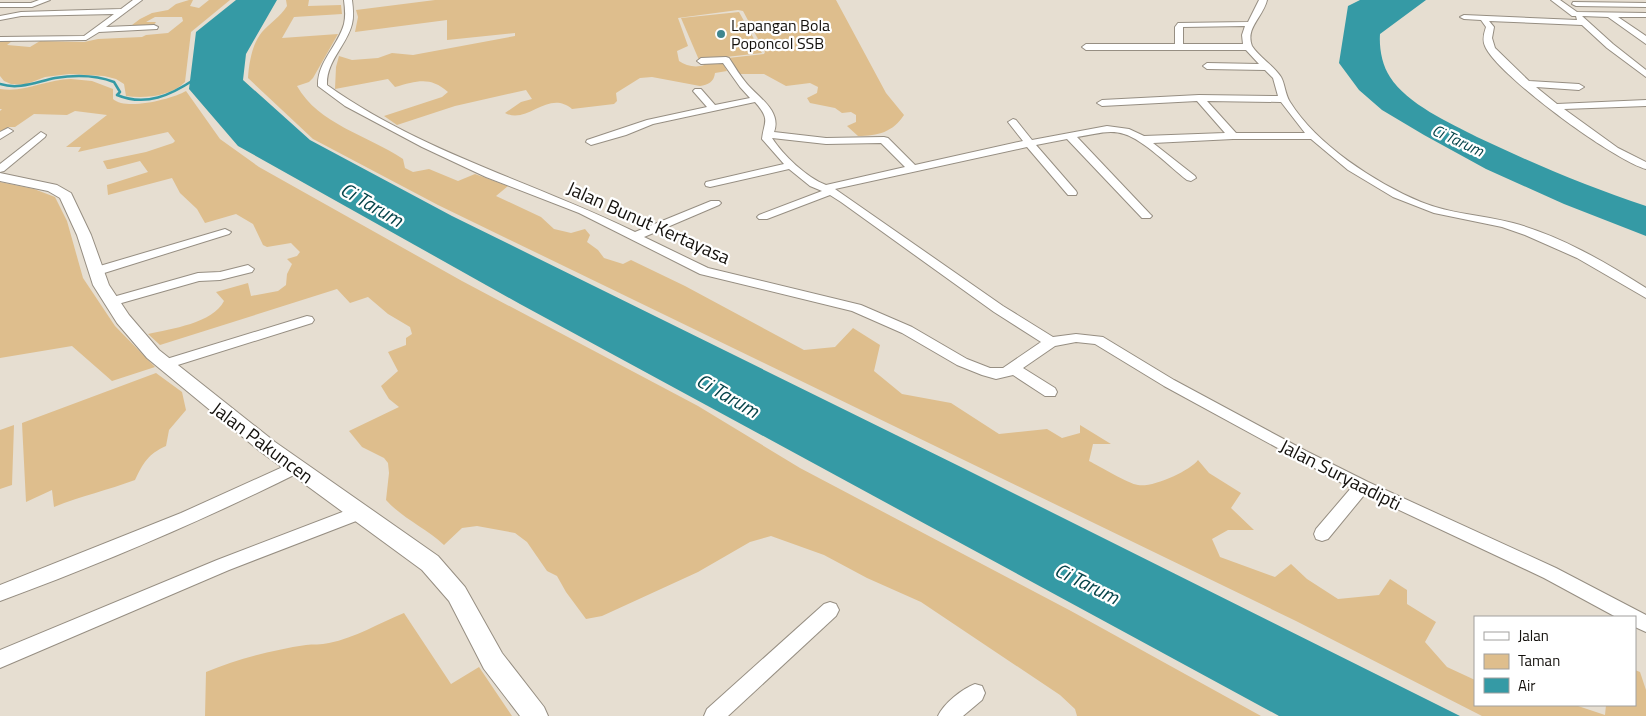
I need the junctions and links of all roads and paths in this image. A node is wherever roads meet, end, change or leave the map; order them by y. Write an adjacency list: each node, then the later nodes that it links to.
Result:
1 (46, 0): 6 (street)
2 (348, 0): 64 (street, Jalan Bunut Kertayasa)
3 (1262, 0): 20 (street)
4 (1555, 0): 12 (street)
5 (1638, 0): 9 (street)
6 (4, 3)
7 (1583, 3): 9 (street)
8 (138, 4): 10 (street)
9 (1646, 4)
10 (123, 10): 16 (street); 22 (street)
11 (1526, 12): 18 (street)
12 (1575, 14): 13 (street); 19 (street)
13 (1610, 15): 14 (street); 24 (street)
14 (1646, 15)
15 (1464, 17): 17 (street)
16 (0, 18)
17 (1483, 18): 18 (street); 32 (street)
18 (1536, 20): 19 (street)
19 (1585, 23): 31 (street)
20 (1250, 24): 26 (street); 27 (street)
21 (154, 28): 22 (street)
22 (97, 30): 23 (street)
23 (0, 39)
24 (1646, 41)
25 (1086, 47): 26 (street)
26 (1179, 47): 27 (street)
27 (1248, 47): 30 (street)
28 (702, 61): 35 (street)
29 (1207, 66): 30 (street)
30 (1267, 67): 37 (street)
31 (1646, 74)
32 (1528, 84): 33 (street); 41 (street)
33 (1579, 87)
34 (698, 91): 40 (street)
35 (758, 98): 40 (street); 43 (street)
36 (1199, 98): 37 (street); 38 (street); 46 (street)
37 (1284, 99): 47 (street)
38 (1102, 103)
39 (1646, 103): 41 (street)
40 (712, 107): 49 (street)
41 (1553, 107): 52 (street)
42 (1013, 122): 50 (street)
43 (767, 134): 51 (street); 54 (street)
44 (41, 135): 53 (street)
45 (1069, 135): 48 (street); 50 (street); 61 (street)
46 (1233, 136): 47 (street); 48 (street)
47 (1315, 136): 67 (street)
48 (1142, 139): 56 (street)
49 (591, 142)
50 (1029, 143): 54 (street); 59 (street)
51 (791, 165): 57 (street); 58 (street)
52 (1646, 166)
53 (0, 169)
54 (913, 169): 58 (street)
55 (0, 177): 66 (street, Jalan Pakuncen)
56 (1191, 178)
57 (710, 184)
58 (828, 189): 62 (street); 70 (street)
59 (1072, 193)
60 (716, 204): 64 (street)
61 (1146, 216)
62 (763, 217)
63 (225, 232): 66 (street)
64 (636, 236): 72 (street, Jalan Bunut Kertayasa)
65 (248, 269): 68 (street)
66 (97, 271): 68 (street, Jalan Pakuncen)
67 (1646, 294)
68 (111, 302): 71 (street, Jalan Pakuncen)
69 (308, 320): 71 (street)
70 (1051, 342): 72 (street, Jalan Bunut Kertayasa); 75 (street, Jalan Suryaadipti)
71 (165, 364): 74 (street, Jalan Pakuncen)
72 (1014, 369): 73 (street)
73 (1050, 392)
74 (296, 467): 76 (street, Jalan Pakuncen); 78 (street)
75 (1362, 486): 77 (street); 80 (street, Jalan Suryaadipti)
76 (358, 513): 81 (street); 83 (street, Jalan Pakuncen)
77 (1322, 534)
78 (0, 593)
79 (830, 610): 84 (street)
80 (1630, 616)
81 (0, 659)
82 (975, 693): 85 (street)
83 (535, 716)
84 (714, 716)
85 (948, 716)

